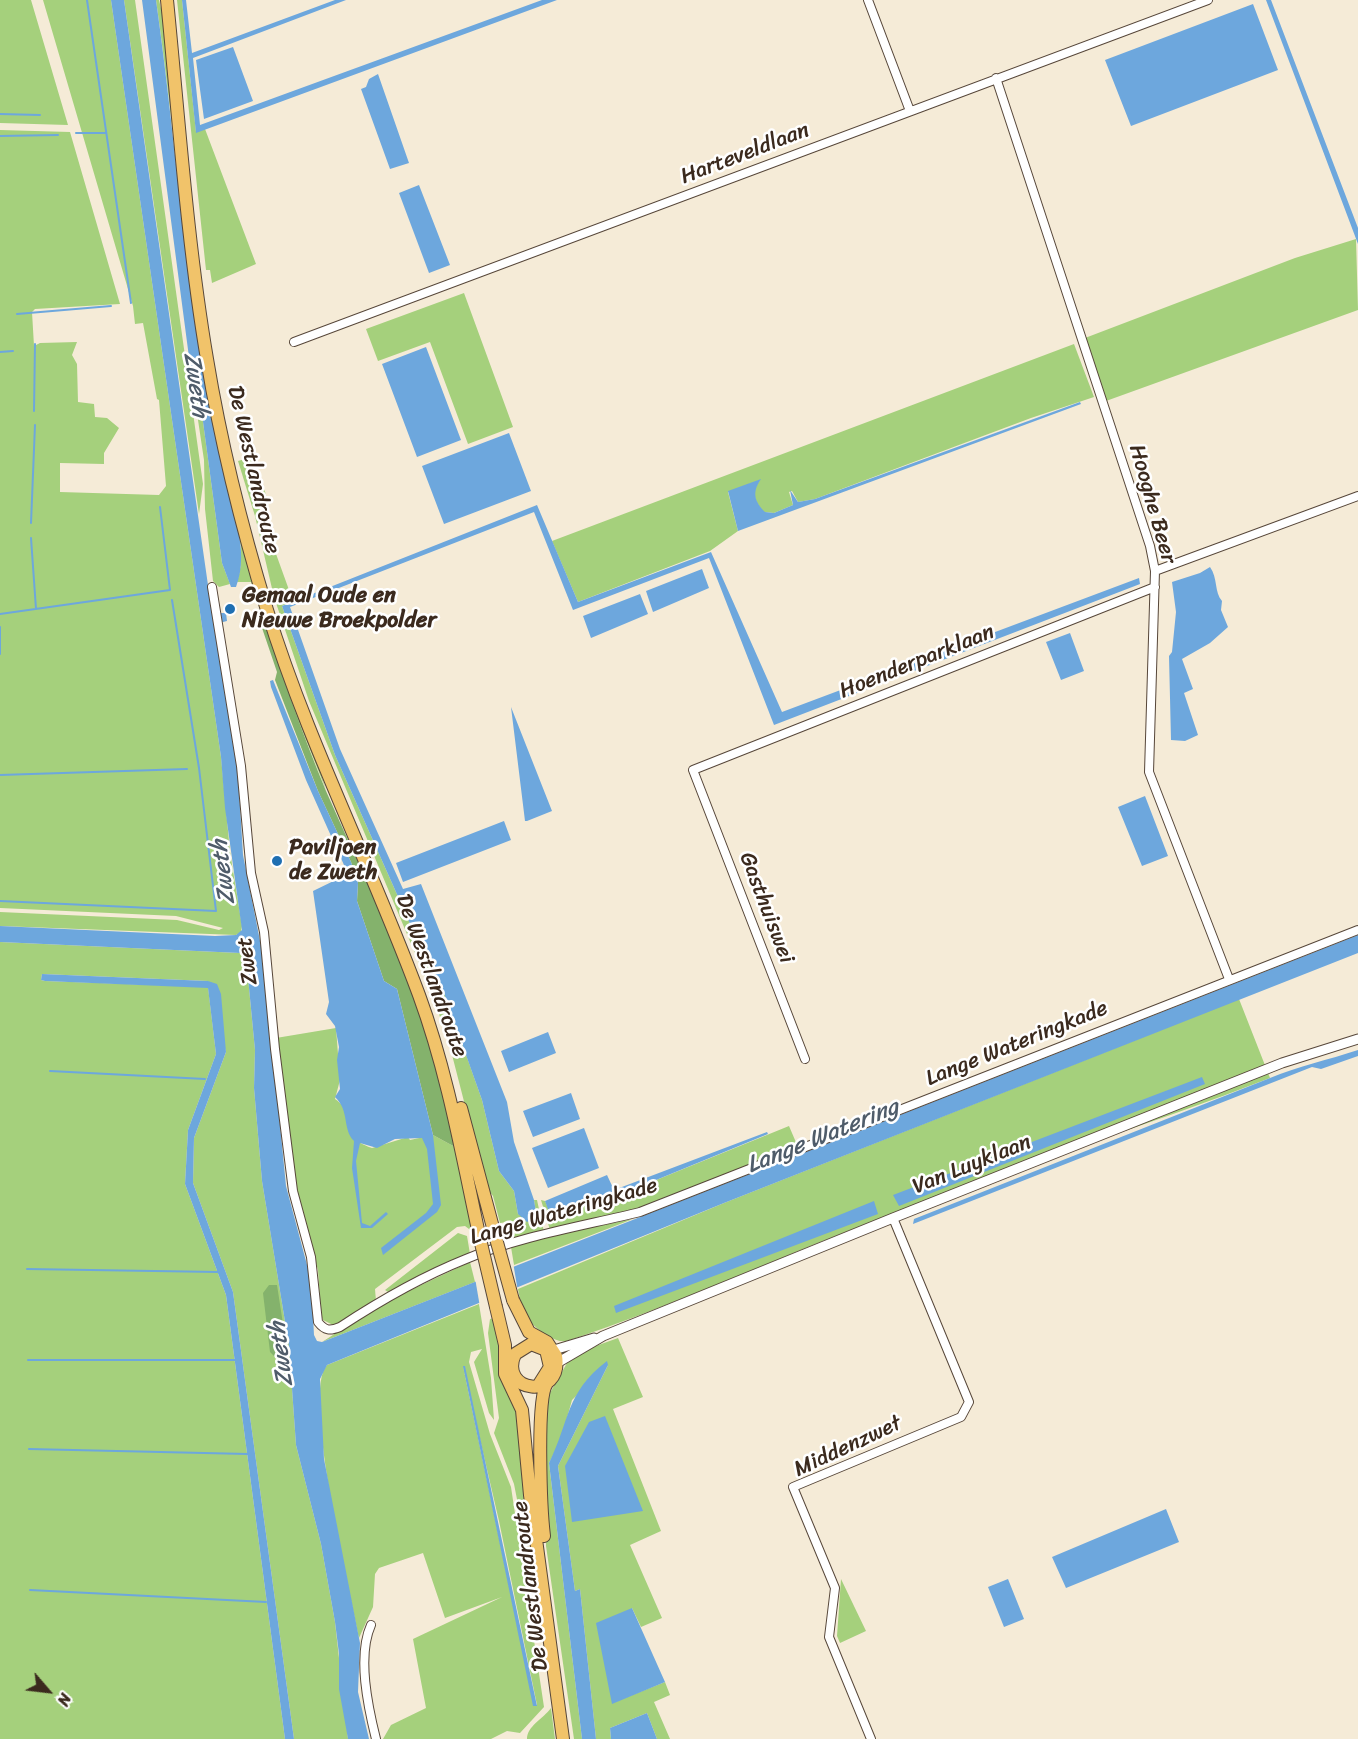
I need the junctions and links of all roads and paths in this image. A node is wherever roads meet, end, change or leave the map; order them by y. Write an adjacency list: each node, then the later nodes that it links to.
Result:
1 (166, 0): 18 (main road, De Westlandroute, bridge)
2 (174, 0): 21 (main road, De Westlandroute, bridge)
3 (868, 0): 6 (street)
4 (1208, 0): 5 (street, Harteveldlaan)
5 (996, 78): 6 (street, Harteveldlaan); 9 (street, Hooghe Beer)
6 (910, 111): 7 (street, Harteveldlaan)
7 (294, 342)
8 (1358, 496): 9 (street)
9 (1155, 571): 11 (street, Hooghe Beer)
10 (212, 587): 19 (street, Zwet)
11 (1155, 587): 12 (street, Hoenderparklaan); 14 (street, Hooghe Beer)
12 (693, 770): 16 (street, Gasthuiswei)
13 (1358, 930): 14 (street, Lange Wateringkade)
14 (1229, 980): 19 (street, Lange Wateringkade)
15 (1358, 1039): 17 (street, Van Luyklaan)
16 (805, 1059)
17 (893, 1218): 20 (street, Van Luyklaan); 32 (street, Middenzwet)
18 (496, 1307): 23 (main road, De Westlandroute); 27 (main road, De Westlandroute)
19 (323, 1329)
20 (603, 1336): 22 (street, Van Luyklaan); 24 (street, Van Luyklaan)
21 (533, 1340): 22 (main road); 23 (main road)
22 (550, 1350): 24 (main road); 26 (main road)
23 (517, 1351): 25 (main road)
24 (557, 1363): 26 (main road)
25 (524, 1385): 26 (main road); 27 (main road, De Westlandroute)
26 (542, 1385): 31 (main road, De Westlandroute)
27 (527, 1442): 30 (main road, De Westlandroute)
28 (371, 1625): 29 (street)
29 (376, 1739)
30 (563, 1739)
31 (571, 1739)
32 (872, 1739)

